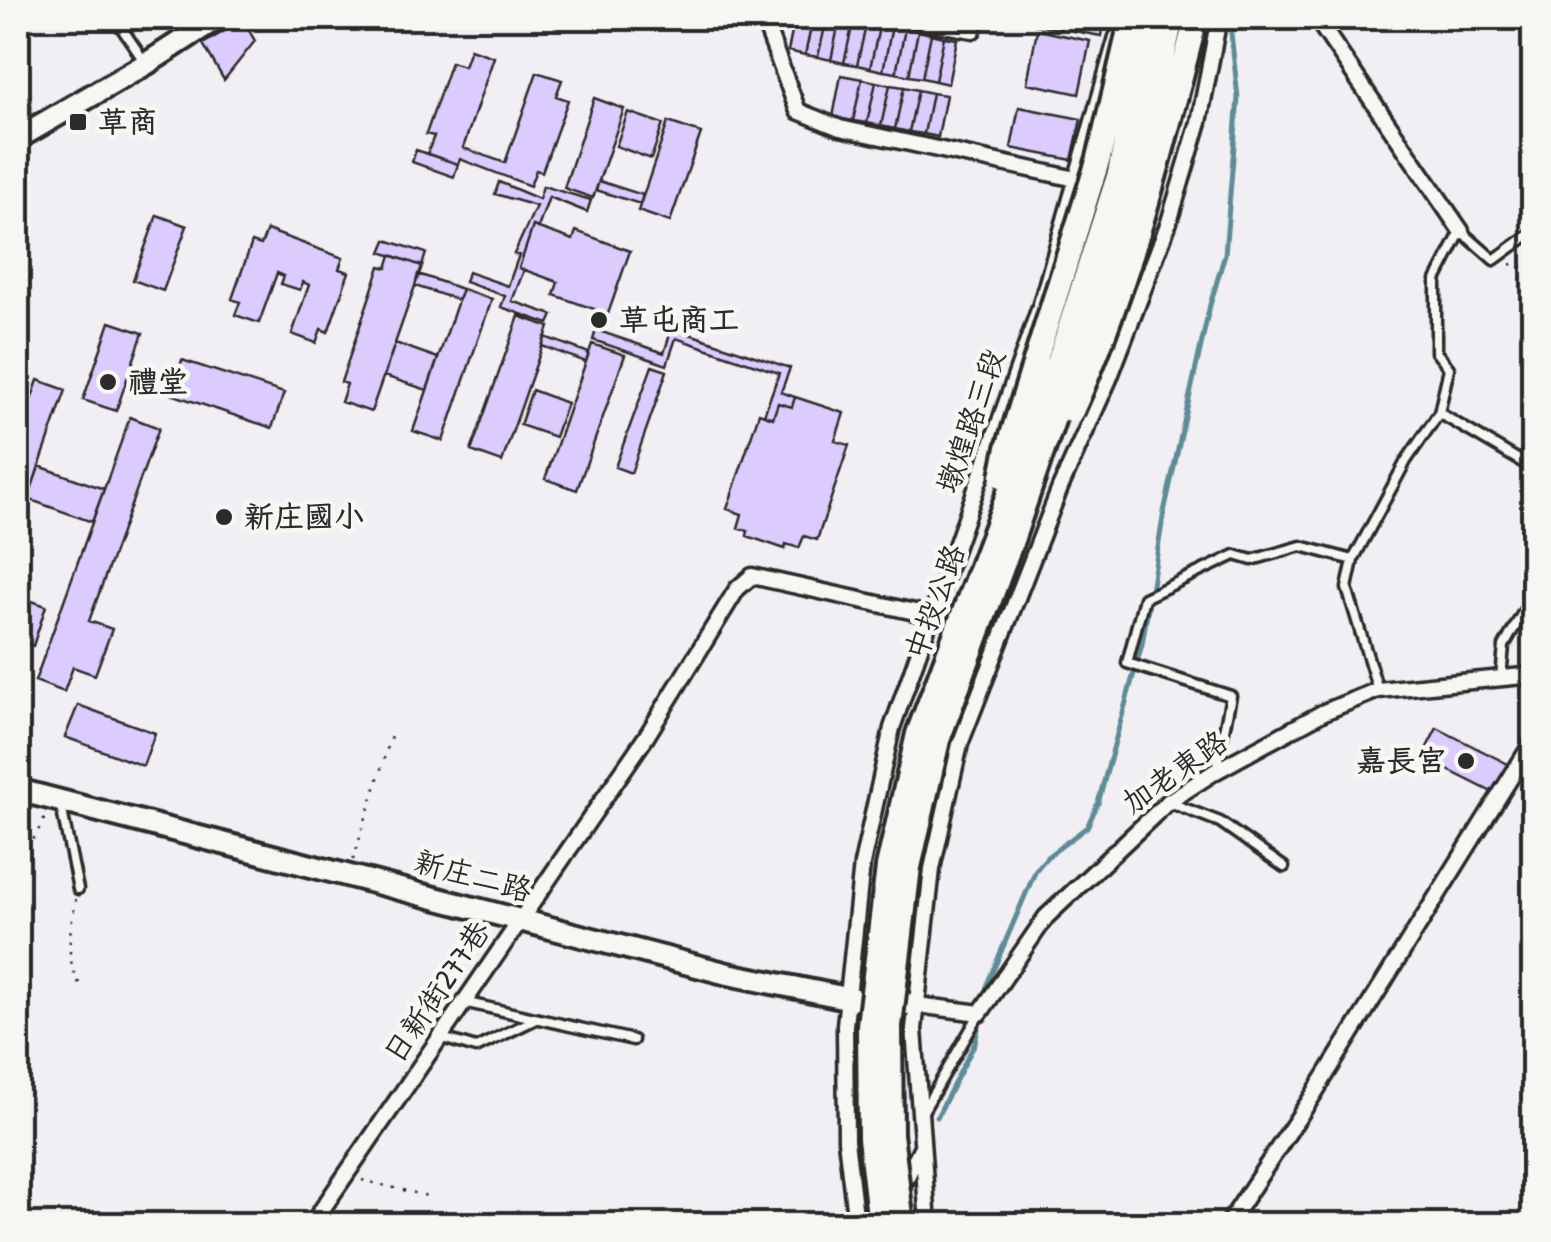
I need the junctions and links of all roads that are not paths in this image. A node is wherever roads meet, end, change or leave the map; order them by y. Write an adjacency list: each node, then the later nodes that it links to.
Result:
1 (115, 18): 13 (lane)
2 (217, 18): 13 (street)
3 (763, 18): 15 (street)
4 (902, 18): 5 (street)
5 (975, 18)
6 (1122, 18): 15 (street, 墩煌路三段)
7 (1132, 18): 22 (main road, bridge)
8 (1152, 18): 22 (main road, 中投公路, bridge)
9 (1172, 18): 22 (main road, 中投公路, bridge)
10 (1196, 18): 22 (main road, bridge)
11 (1219, 18): 19 (street)
12 (1316, 18): 16 (street)
13 (146, 64): 14 (street)
14 (18, 138)
15 (1076, 179): 18 (street, 墩煌路三段)
16 (1461, 231): 17 (lane); 20 (lane)
17 (1534, 231)
18 (1041, 304): 19 (street); 25 (street, 墩煌路三段)
19 (1126, 333): 26 (street)
20 (1438, 412): 21 (lane); 23 (lane)
21 (1534, 469)
22 (999, 545): 49 (main road, 中投公路, bridge); 50 (main road, 中投公路, bridge)
23 (1354, 560): 29 (lane); 31 (lane)
24 (1534, 593): 28 (lane)
25 (933, 616): 26 (street); 37 (street, 日新街277巷); 38 (street, 墩煌路三段)
26 (1000, 637): 40 (street)
27 (1534, 675): 28 (street, 加老東路)
28 (1500, 678): 29 (street, 加老東路)
29 (1378, 690): 31 (street, 加老東路)
30 (1534, 740): 52 (street)
31 (1216, 771): 34 (street, 加老東路)
32 (18, 790): 33 (street, 新庄二路)
33 (51, 798): 36 (lane); 37 (street, 新庄二路)
34 (1168, 802): 35 (lane); 41 (street, 加老東路)
35 (1284, 867)
36 (78, 889)
37 (520, 919): 38 (street, 新庄二路); 39 (street, 日新街277巷)
38 (847, 998): 40 (street, 新庄二路); 48 (street, 墩煌路三段)
39 (463, 1002): 42 (lane); 43 (street, 日新街277巷)
40 (917, 1005): 41 (street); 45 (street)
41 (980, 1013): 45 (lane)
42 (537, 1018): 43 (lane); 44 (lane)
43 (439, 1037): 47 (street, 日新街277巷)
44 (632, 1040)
45 (918, 1118): 46 (street)
46 (921, 1147): 49 (street); 51 (street)
47 (312, 1224)
48 (856, 1224)
49 (882, 1224)
50 (902, 1224)
51 (928, 1224)
52 (1228, 1224)

